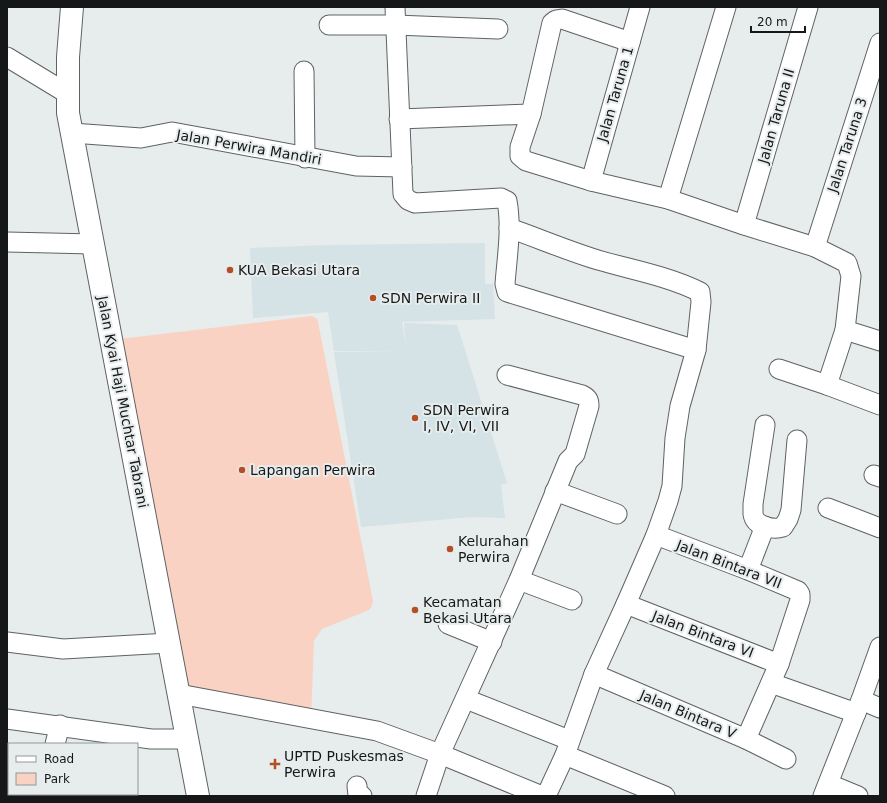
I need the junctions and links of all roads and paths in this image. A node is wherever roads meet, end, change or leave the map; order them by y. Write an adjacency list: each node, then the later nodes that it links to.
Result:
1 (72, 7): 12 (street, Jalan Kyai Haji Muchtar Tabrani)
2 (640, 7): 8 (street, Jalan Taruna 1)
3 (726, 7): 19 (street)
4 (807, 7): 20 (street, Jalan Taruna II)
5 (395, 16): 6 (street); 7 (street); 14 (street)
6 (329, 25)
7 (498, 29)
8 (630, 42): 13 (street); 18 (street, Jalan Taruna 1)
9 (880, 43): 24 (street, Jalan Taruna 3)
10 (7, 57): 12 (street)
11 (304, 71): 16 (street)
12 (68, 94): 15 (street, Jalan Kyai Haji Muchtar Tabrani)
13 (531, 114): 14 (street); 18 (street)
14 (399, 119): 17 (street)
15 (72, 133): 16 (street, Jalan Perwira Mandiri); 23 (street, Jalan Kyai Haji Muchtar Tabrani)
16 (305, 158): 17 (street, Jalan Perwira Mandiri)
17 (402, 167): 21 (street)
18 (591, 181): 19 (street)
19 (668, 199): 20 (street)
20 (744, 225): 24 (street)
21 (509, 228): 27 (street); 27 (street)
22 (7, 242): 23 (street)
23 (93, 244): 48 (street, Jalan Kyai Haji Muchtar Tabrani)
24 (815, 247): 25 (street)
25 (845, 330): 26 (street); 30 (street)
26 (880, 341)
27 (696, 350): 39 (street)
28 (779, 369): 30 (street)
29 (507, 375): 34 (street)
30 (827, 385): 31 (street)
31 (880, 405)
32 (765, 425): 37 (street)
33 (797, 440): 37 (street)
34 (555, 491): 36 (street); 41 (street)
35 (828, 508): 38 (street)
36 (617, 514)
37 (765, 526): 40 (street)
38 (880, 528)
39 (656, 535): 40 (street, Jalan Bintara VII); 44 (street)
40 (748, 570): 42 (street, Jalan Bintara VII)
41 (519, 580): 43 (street); 47 (street)
42 (800, 594): 50 (street, Jalan Bintara V)
43 (572, 600)
44 (626, 604): 50 (street, Jalan Bintara VI); 51 (street)
45 (448, 624): 47 (street)
46 (7, 642): 48 (street)
47 (492, 642): 54 (street)
48 (169, 644): 53 (street, Jalan Kyai Haji Muchtar Tabrani)
49 (880, 648): 55 (street)
50 (779, 664): 52 (street, Jalan Bintara V)
51 (594, 674): 60 (street, Jalan Bintara V); 62 (street)
52 (771, 683): 55 (street); 60 (street, Jalan Bintara V)
53 (179, 694): 59 (street, Jalan Kyai Haji Muchtar Tabrani); 63 (street)
54 (466, 699): 62 (street); 63 (street)
55 (859, 706): 56 (street); 65 (street)
56 (880, 708)
57 (7, 719): 58 (street)
58 (60, 725): 59 (street); 61 (street)
59 (187, 739): 66 (street, Jalan Kyai Haji Muchtar Tabrani)
60 (746, 739): 64 (street)
61 (55, 743)
62 (567, 748): 69 (street); 70 (street)
63 (440, 754): 67 (street); 68 (street)
64 (786, 759)
65 (826, 790): 71 (street)
66 (198, 796)
67 (426, 796)
68 (542, 796)
69 (546, 796)
70 (665, 796)
71 (858, 796)

